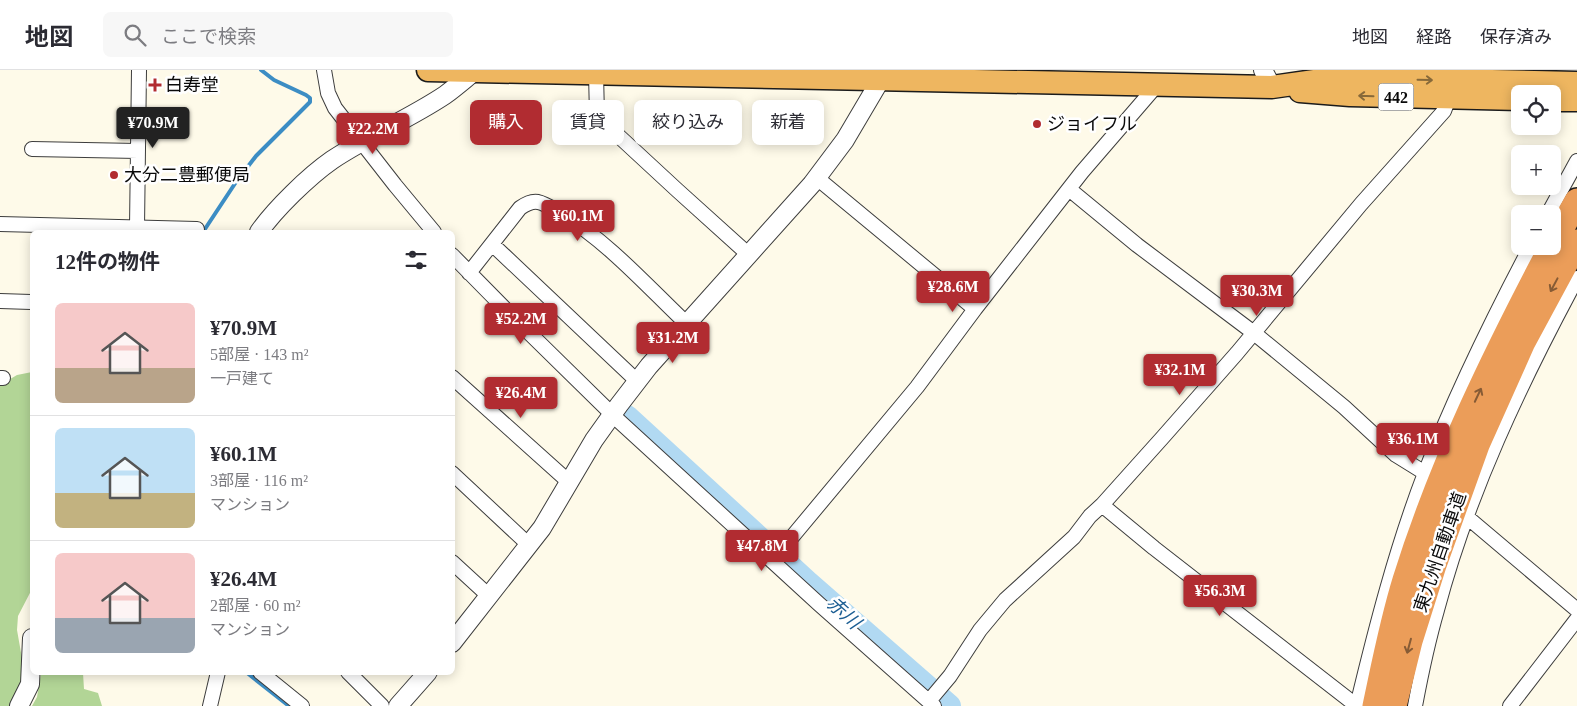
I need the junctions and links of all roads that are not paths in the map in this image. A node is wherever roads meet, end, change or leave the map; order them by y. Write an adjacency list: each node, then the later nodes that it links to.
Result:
1 (139, 70): 17 (street)
2 (324, 70): 15 (street)
3 (428, 70): 4 (highway, 442)
4 (484, 70): 5 (highway, 442); 15 (street)
5 (596, 73): 6 (highway, 442); 31 (street)
6 (884, 74): 10 (highway, 442); 19 (street)
7 (1476, 75): 8 (highway, 442, one-way to 7); 9 (highway, 442)
8 (1267, 78): 10 (highway, 442); 11 (highway, 442, one-way to 8)
9 (1577, 83)
10 (1157, 85): 20 (street)
11 (1450, 98): 12 (highway, 442); 41 (street)
12 (1511, 99)
13 (1561, 100): 14 (highway)
14 (1577, 100)
15 (362, 143): 26 (street); 27 (street)
16 (32, 149): 17 (street)
17 (138, 151): 24 (street)
18 (1577, 161): 22 (street)
19 (817, 178): 31 (street); 39 (street)
20 (1069, 189): 39 (street); 41 (street)
21 (1577, 201): 28 (highway, 東九州自動車道)
22 (1553, 205)
23 (0, 224): 24 (street)
24 (137, 227): 25 (street)
25 (197, 229)
26 (260, 230)
27 (432, 230)
28 (1561, 230)
29 (1577, 242): 69 (highway, 東九州自動車道, one-way to 69)
30 (492, 244): 35 (street); 40 (street); 43 (street)
31 (749, 255): 40 (street)
32 (1526, 255): 45 (street)
33 (1547, 255): 68 (highway, 東九州自動車道, one-way to 33)
34 (455, 258): 35 (street)
35 (469, 273): 44 (street)
36 (1577, 278): 49 (street)
37 (0, 301): 38 (street)
38 (30, 302)
39 (975, 309): 51 (street)
40 (687, 324): 43 (street)
41 (1254, 333): 45 (street); 48 (street)
42 (455, 380): 47 (street)
43 (637, 381): 44 (street)
44 (612, 413): 47 (street); 51 (street)
45 (1425, 473): 48 (street)
46 (455, 476): 50 (street)
47 (570, 482): 50 (street)
48 (1102, 505): 62 (street)
49 (1467, 517): 54 (street); 70 (street)
50 (529, 545): 53 (street)
51 (772, 561): 62 (street)
52 (455, 565): 53 (street)
53 (489, 596): 56 (street)
54 (1577, 610)
55 (1577, 619): 71 (street)
56 (455, 639)
57 (30, 675): 63 (street)
58 (217, 675): 64 (street)
59 (264, 675): 65 (street)
60 (351, 675): 66 (street)
61 (425, 675): 67 (street)
62 (932, 704)
63 (19, 706)
64 (210, 706)
65 (302, 706)
66 (382, 706)
67 (398, 706)
68 (1375, 706)
69 (1394, 706)
70 (1414, 706)
71 (1510, 706)

